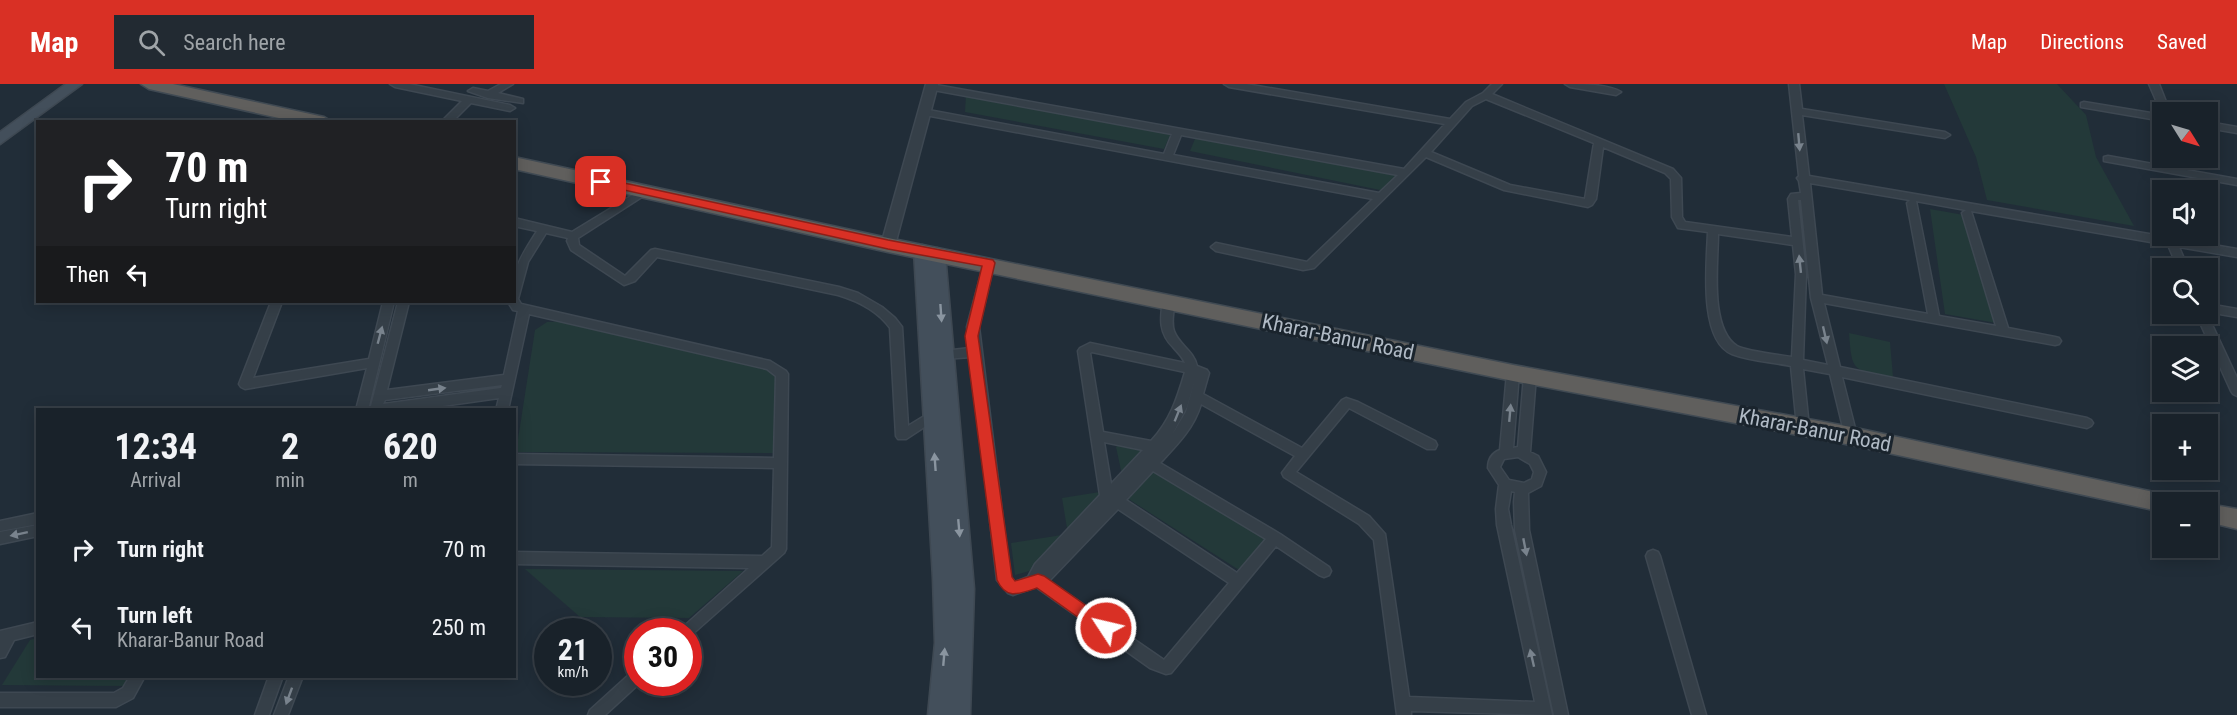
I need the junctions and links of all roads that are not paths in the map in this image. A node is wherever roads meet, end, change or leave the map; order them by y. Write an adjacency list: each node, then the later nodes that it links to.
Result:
1 (75, 84): 36 (main road)
2 (90, 84): 27 (main road)
3 (148, 84): 28 (highway)
4 (395, 84): 14 (street)
5 (434, 84): 16 (street)
6 (508, 84): 16 (street)
7 (1229, 84): 13 (street)
8 (1497, 84): 17 (street)
9 (1570, 84): 15 (street)
10 (1794, 84): 24 (street)
11 (2154, 84): 21 (street)
12 (932, 85): 25 (street); 34 (street)
13 (1256, 85): 30 (street)
14 (413, 86): 18 (street)
15 (1616, 92)
16 (490, 95): 19 (street); 20 (street)
17 (1486, 95): 30 (street); 37 (street)
18 (469, 99): 19 (street); 29 (street)
19 (480, 101): 23 (street)
20 (520, 101)
21 (2161, 102)
22 (2084, 105): 26 (street)
23 (510, 108)
24 (1796, 111): 35 (street); 45 (street, one-way to 45)
25 (923, 112): 40 (street); 57 (street)
26 (2152, 116)
27 (42, 120)
28 (315, 120)
29 (448, 120)
30 (1454, 120): 39 (street)
31 (36, 124): 38 (main road)
32 (2218, 127): 33 (street)
33 (2237, 130)
34 (1178, 131): 40 (street); 43 (street)
35 (1945, 135)
36 (0, 139)
37 (1599, 142): 39 (street); 52 (street)
38 (0, 151)
39 (1425, 153): 43 (street)
40 (1167, 158): 47 (street)
41 (2108, 159): 44 (street)
42 (516, 163): 46 (highway, Kharar-Banur Road)
43 (1406, 173): 47 (street)
44 (2237, 182)
45 (1803, 187): 48 (street); 54 (street); 56 (street); 66 (street)
46 (644, 191): 53 (street); 57 (highway, Kharar-Banur Road)
47 (1380, 197): 59 (street)
48 (1912, 203): 49 (street); 74 (street)
49 (1967, 213): 55 (street); 76 (street)
50 (516, 222): 51 (street)
51 (544, 228): 53 (street); 65 (street)
52 (1713, 230): 54 (street); 81 (street)
53 (574, 236): 93 (street)
54 (1797, 242): 81 (street, one-way to 54)
55 (2152, 242)
56 (2152, 243)
57 (888, 245): 60 (highway, Kharar-Banur Road)
58 (2174, 246): 61 (street); 62 (street); 63 (street)
59 (1216, 247)
60 (929, 253): 64 (highway, Kharar-Banur Road); 79 (main road, one-way to 79); 93 (main road)
61 (2237, 253)
62 (2179, 258)
63 (2237, 260)
64 (989, 263): 67 (highway, Kharar-Banur Road); 78 (street)
65 (516, 288)
66 (1816, 298): 74 (street); 83 (street, one-way to 83)
67 (1169, 301): 82 (street); 84 (highway, Kharar-Banur Road)
68 (276, 303): 80 (street)
69 (389, 303): 80 (street, one-way to 69)
70 (403, 303): 87 (street)
71 (519, 305): 85 (street); 105 (street)
72 (2218, 310): 73 (street)
73 (2237, 313)
74 (1934, 318): 76 (street)
75 (2206, 324): 86 (street)
76 (2003, 331): 77 (street)
77 (2055, 341)
78 (976, 352): 79 (street); 121 (street)
79 (944, 355): 138 (main road, one-way to 138)
80 (372, 363): 89 (street)
81 (1797, 365): 83 (street); 95 (street)
82 (1192, 369): 88 (street); 96 (street); 99 (street, one-way to 82)
83 (1833, 371): 94 (street); 97 (street)
84 (1522, 374): 95 (highway, Kharar-Banur Road); 100 (street, one-way to 84); 102 (street)
85 (507, 386): 87 (street, one-way to 85); 91 (street); 92 (street)
86 (2237, 391)
87 (379, 396): 90 (street)
88 (1197, 396): 101 (street); 104 (street)
89 (362, 408)
90 (376, 408)
91 (387, 408)
92 (502, 408)
93 (931, 417): 137 (main road, one-way to 93)
94 (2087, 423)
95 (1803, 428): 97 (highway, Kharar-Banur Road)
96 (1097, 436): 99 (street); 108 (street)
97 (1851, 436): 109 (highway, Kharar-Banur Road)
98 (1431, 445): 101 (street)
99 (1154, 447): 104 (street)
100 (1506, 453): 102 (street); 106 (street)
101 (1302, 454): 132 (street)
102 (1524, 454): 107 (street)
103 (516, 459): 105 (street)
104 (1147, 461): 108 (street); 116 (street)
105 (779, 463): 119 (street)
106 (1505, 484): 107 (street); 133 (street, one-way to 106)
107 (1522, 489): 139 (street, one-way to 139)
108 (1112, 499): 121 (street); 122 (street)
109 (2152, 501)
110 (2218, 515): 112 (highway)
111 (36, 518): 113 (street)
112 (2237, 519)
113 (0, 526)
114 (36, 530): 115 (street, one-way to 115)
115 (0, 538)
116 (1275, 538): 120 (street); 122 (street)
117 (1653, 556): 140 (street)
118 (516, 558): 119 (street)
119 (763, 562): 123 (street)
120 (1324, 571)
121 (1035, 581): 122 (street)
122 (1239, 582)
123 (702, 618)
124 (36, 628): 125 (street)
125 (5, 635): 126 (street)
126 (0, 652)
127 (137, 678): 131 (street)
128 (275, 678): 134 (street)
129 (295, 678): 135 (street, one-way to 135)
130 (624, 689): 136 (street)
131 (0, 700)
132 (1404, 710): 133 (street)
133 (1545, 712)
134 (262, 715)
135 (282, 715)
136 (595, 715)
137 (939, 715)
138 (959, 715)
139 (1561, 715)
140 (1699, 715)

